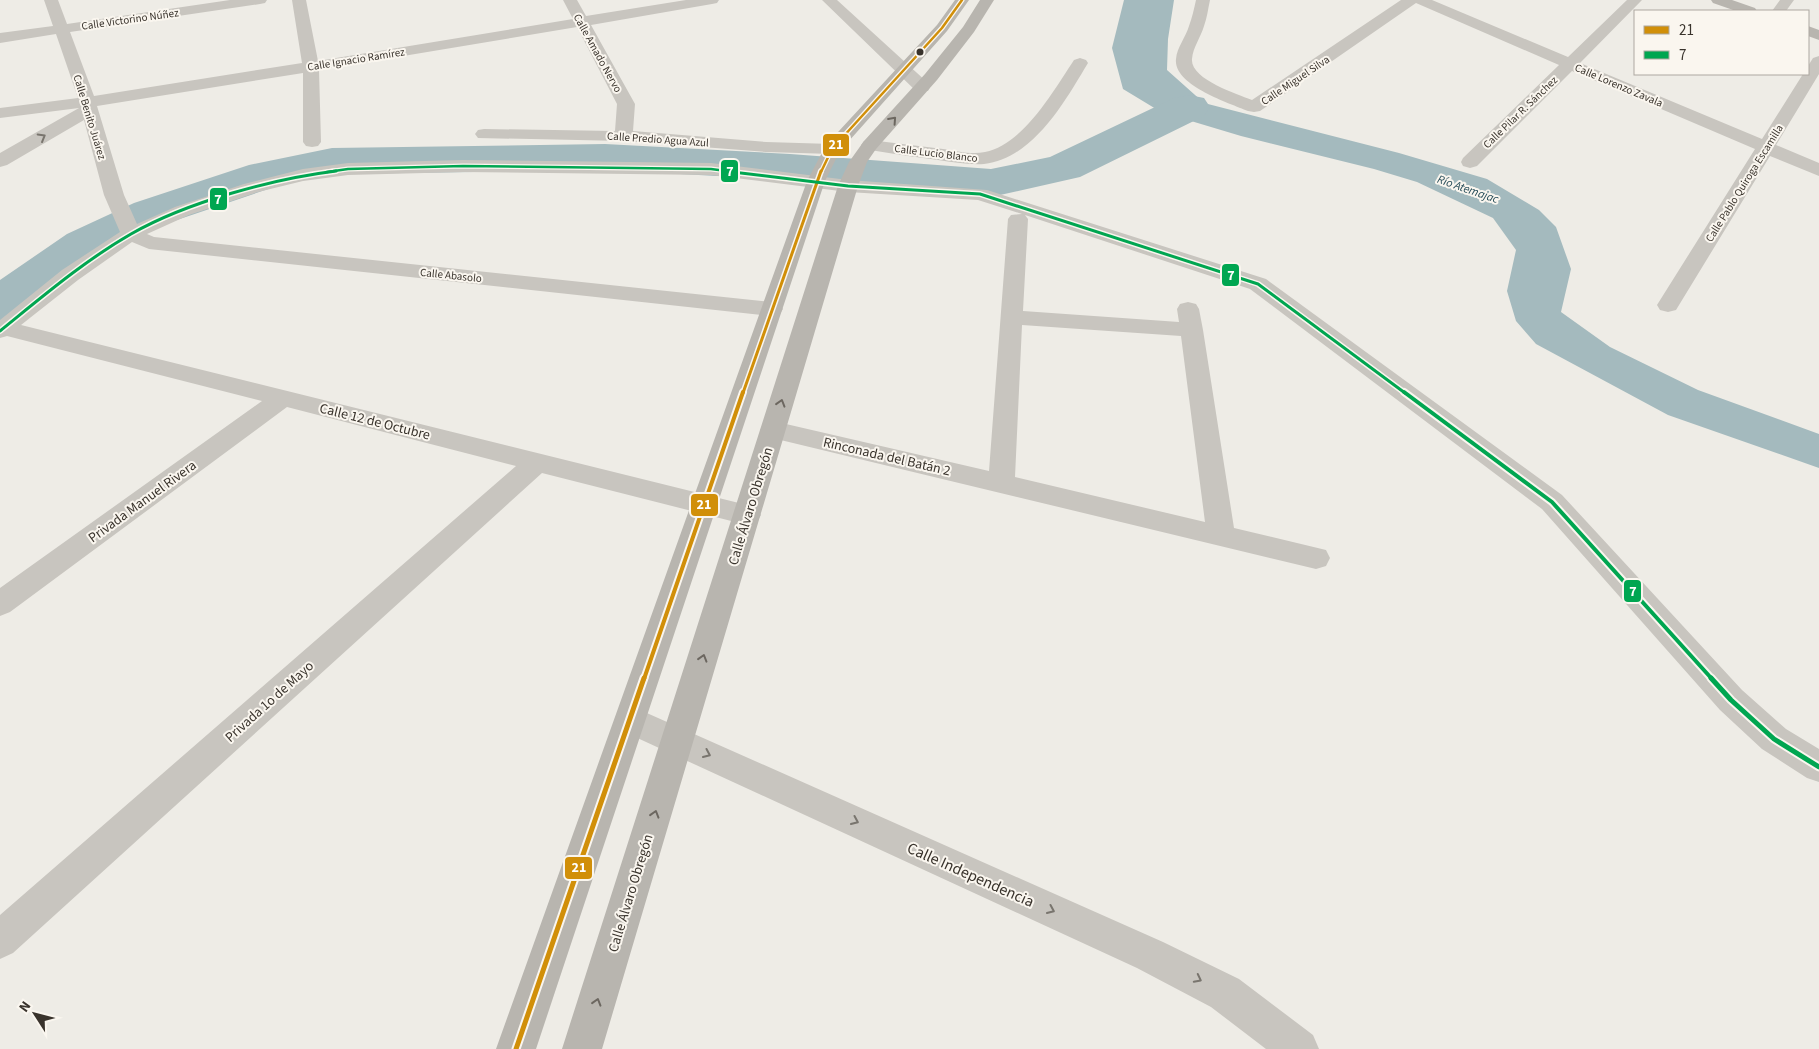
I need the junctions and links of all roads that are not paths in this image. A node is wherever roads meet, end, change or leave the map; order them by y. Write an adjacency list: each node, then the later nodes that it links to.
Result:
1 (51, 0): 16 (street, Calle Benito Juárez)
2 (260, 0): 16 (street, Calle Victorino Núñez)
3 (299, 0): 21 (street)
4 (570, 0): 15 (street, Calle Amado Nervo)
5 (712, 0): 15 (street, Calle Ignacio Ramírez)
6 (830, 0): 22 (street)
7 (962, 0): 22 (street)
8 (987, 0): 23 (street, Calle Álvaro Obregón)
9 (1203, 0): 10 (street, Calle Miguel Silva)
10 (1411, 0)
11 (1420, 0): 20 (street, Calle Lorenzo Zavala)
12 (1635, 0): 20 (street, Calle Pilar R. Sánchez)
13 (1718, 0): 14 (street)
14 (1747, 10)
15 (581, 22): 21 (street, Calle Ignacio Ramírez); 27 (street, Calle Amado Nervo)
16 (60, 30): 17 (street, Calle Victorino Núñez); 24 (street, Calle Benito Juárez)
17 (0, 38)
18 (1819, 61): 29 (street, Calle Pablo Quiroga Escamilla)
19 (1080, 63): 33 (street, Calle Lucio Blanco)
20 (1570, 64): 29 (street, Calle Lorenzo Zavala); 31 (street, Calle Pilar R. Sánchez)
21 (310, 66): 24 (street, Calle Ignacio Ramírez); 28 (street)
22 (904, 70): 23 (street); 32 (street)
23 (922, 87): 33 (street, Calle Álvaro Obregón, one-way to 23)
24 (88, 106): 25 (street, Calle Ignacio Ramírez); 30 (street, one-way to 24); 36 (street, Calle Benito Juárez)
25 (0, 113)
26 (484, 134): 27 (street, Calle Predio Agua Azul)
27 (624, 136): 32 (street, Calle Predio Agua Azul)
28 (312, 142)
29 (1766, 147): 34 (street, Calle Lorenzo Zavala); 37 (street, Calle Pablo Quiroga Escamilla)
30 (0, 161)
31 (1470, 162)
32 (824, 166): 33 (street); 36 (street, Calle Predio Agua Azul); 38 (street)
33 (857, 167): 42 (street, Calle Álvaro Obregón, one-way to 33); 52 (street)
34 (1819, 170)
35 (1018, 220): 39 (street)
36 (131, 233): 38 (street, Calle Abasolo); 40 (street, Calle Predio Agua Azul)
37 (1668, 305)
38 (772, 309): 45 (street)
39 (1012, 317): 44 (street); 47 (street)
40 (2, 329): 41 (street, Calle 12 de Octubre)
41 (283, 398): 43 (street, Calle 12 de Octubre); 49 (street, Privada Manuel Rivera)
42 (773, 430): 44 (street, Rinconada del Batán 2); 46 (street, Calle Álvaro Obregón)
43 (537, 462): 45 (street, Calle 12 de Octubre); 53 (street, Privada 1o de Mayo)
44 (1001, 483): 47 (street, Rinconada del Batán 2)
45 (705, 504): 46 (street, Calle 12 de Octubre); 50 (street)
46 (747, 515): 51 (street, Calle Álvaro Obregón, one-way to 46)
47 (1221, 535): 48 (street, Rinconada del Batán 2)
48 (1316, 558)
49 (0, 604)
50 (631, 720): 51 (street, Calle Independencia); 54 (street)
51 (677, 741): 55 (street, Calle Álvaro Obregón, one-way to 51); 56 (street, Calle Independencia, one-way to 56)
52 (1819, 768)
53 (0, 940)
54 (516, 1049)
55 (582, 1049)
56 (1299, 1049)

